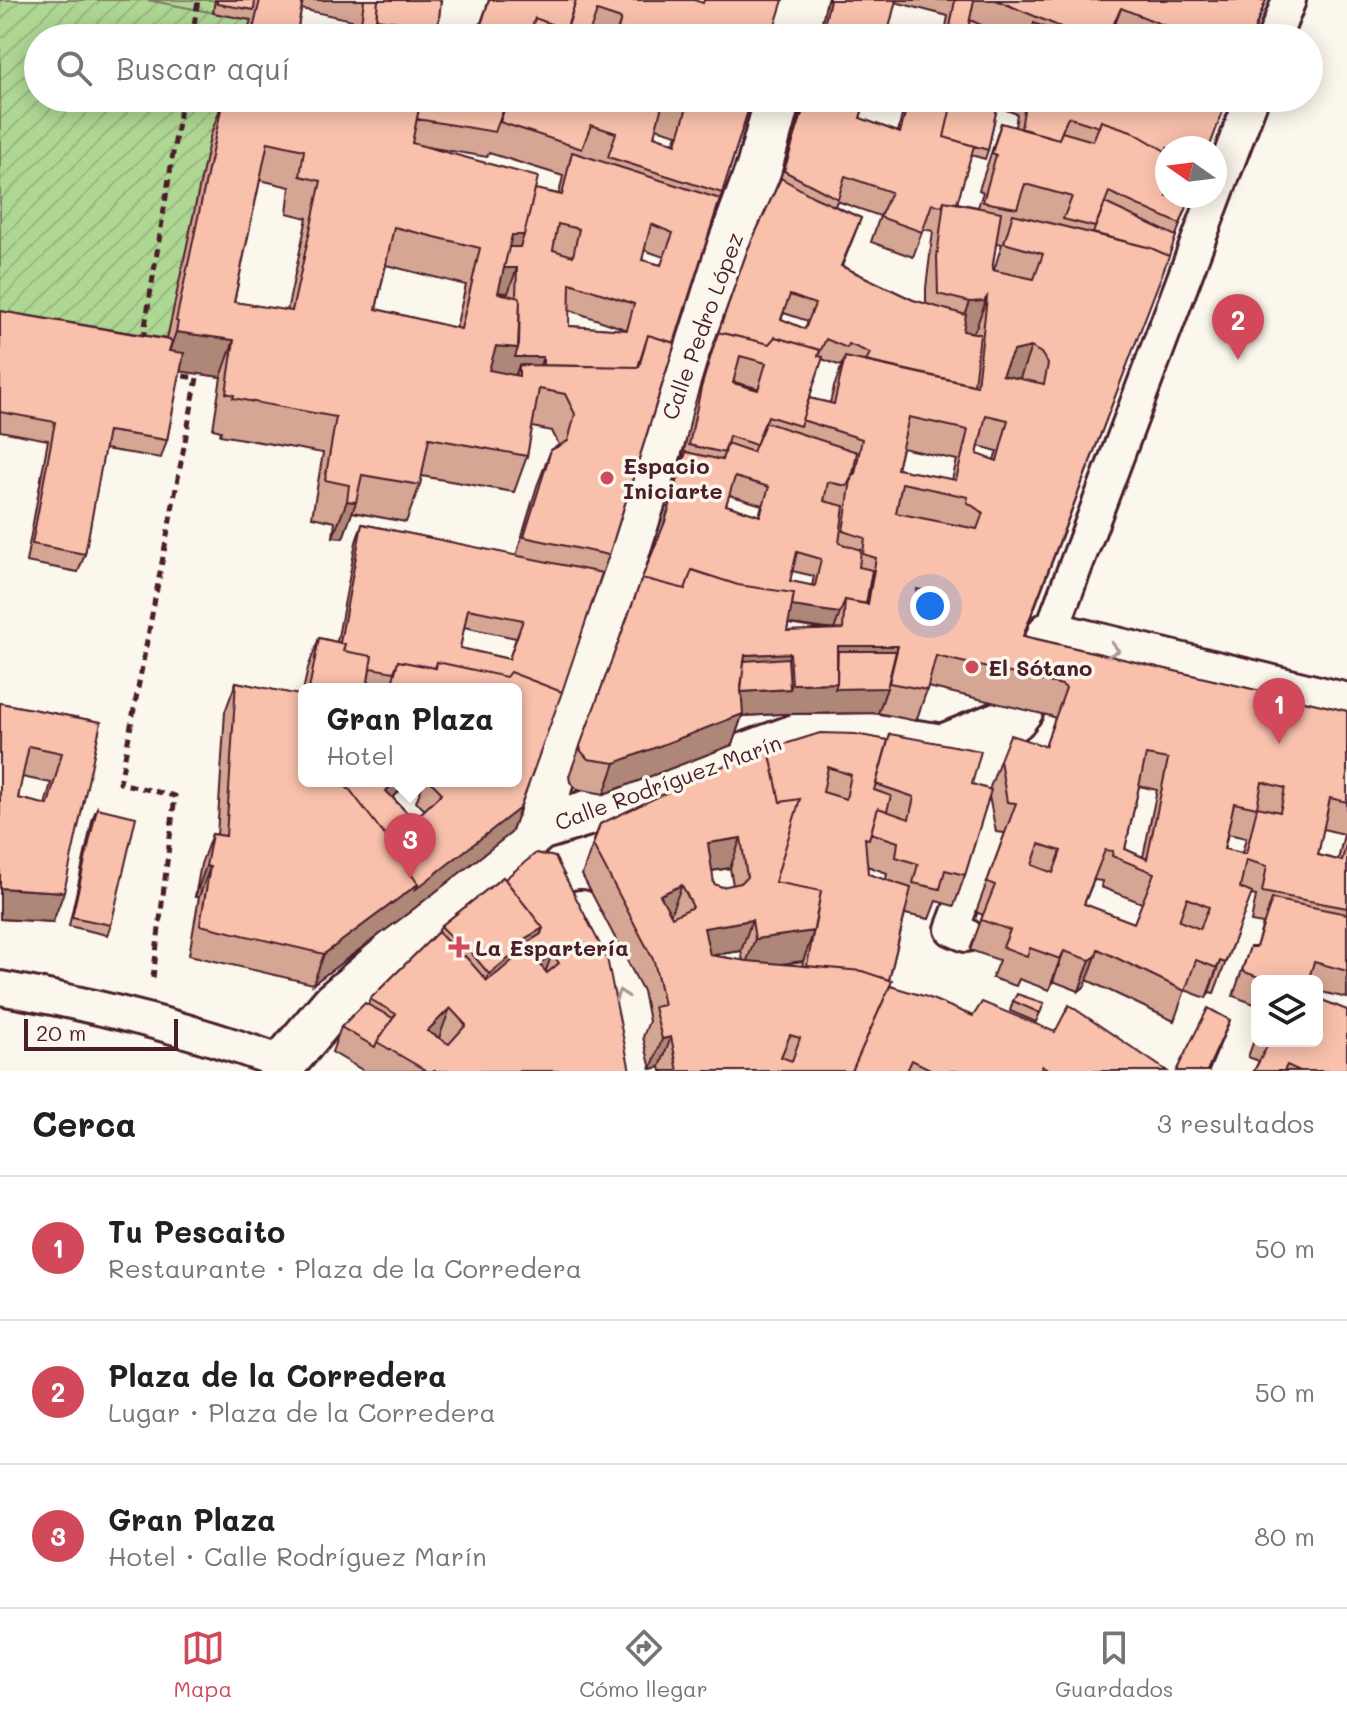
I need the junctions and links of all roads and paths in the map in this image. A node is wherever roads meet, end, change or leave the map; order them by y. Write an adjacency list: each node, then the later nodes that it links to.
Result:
1 (198, 0): 4 (path)
2 (805, 0): 5 (street)
3 (1289, 0): 6 (street)
4 (194, 24)
5 (798, 24)
6 (1280, 24)
7 (180, 112): 12 (path)
8 (774, 112): 16 (street, Calle Pedro López)
9 (1247, 112): 10 (street)
10 (1227, 164)
11 (1210, 208): 14 (street)
12 (142, 340)
13 (167, 374): 19 (path)
14 (1026, 685): 15 (street, one-way to 15); 16 (street, Calle Rodríguez Marín); 17 (street)
15 (1347, 706)
16 (539, 828): 20 (street, Calle Rodríguez Marín); 21 (street, one-way to 16)
17 (966, 935)
18 (0, 988): 19 (street)
19 (148, 1019): 20 (street)
20 (287, 1068)
21 (639, 1071)

